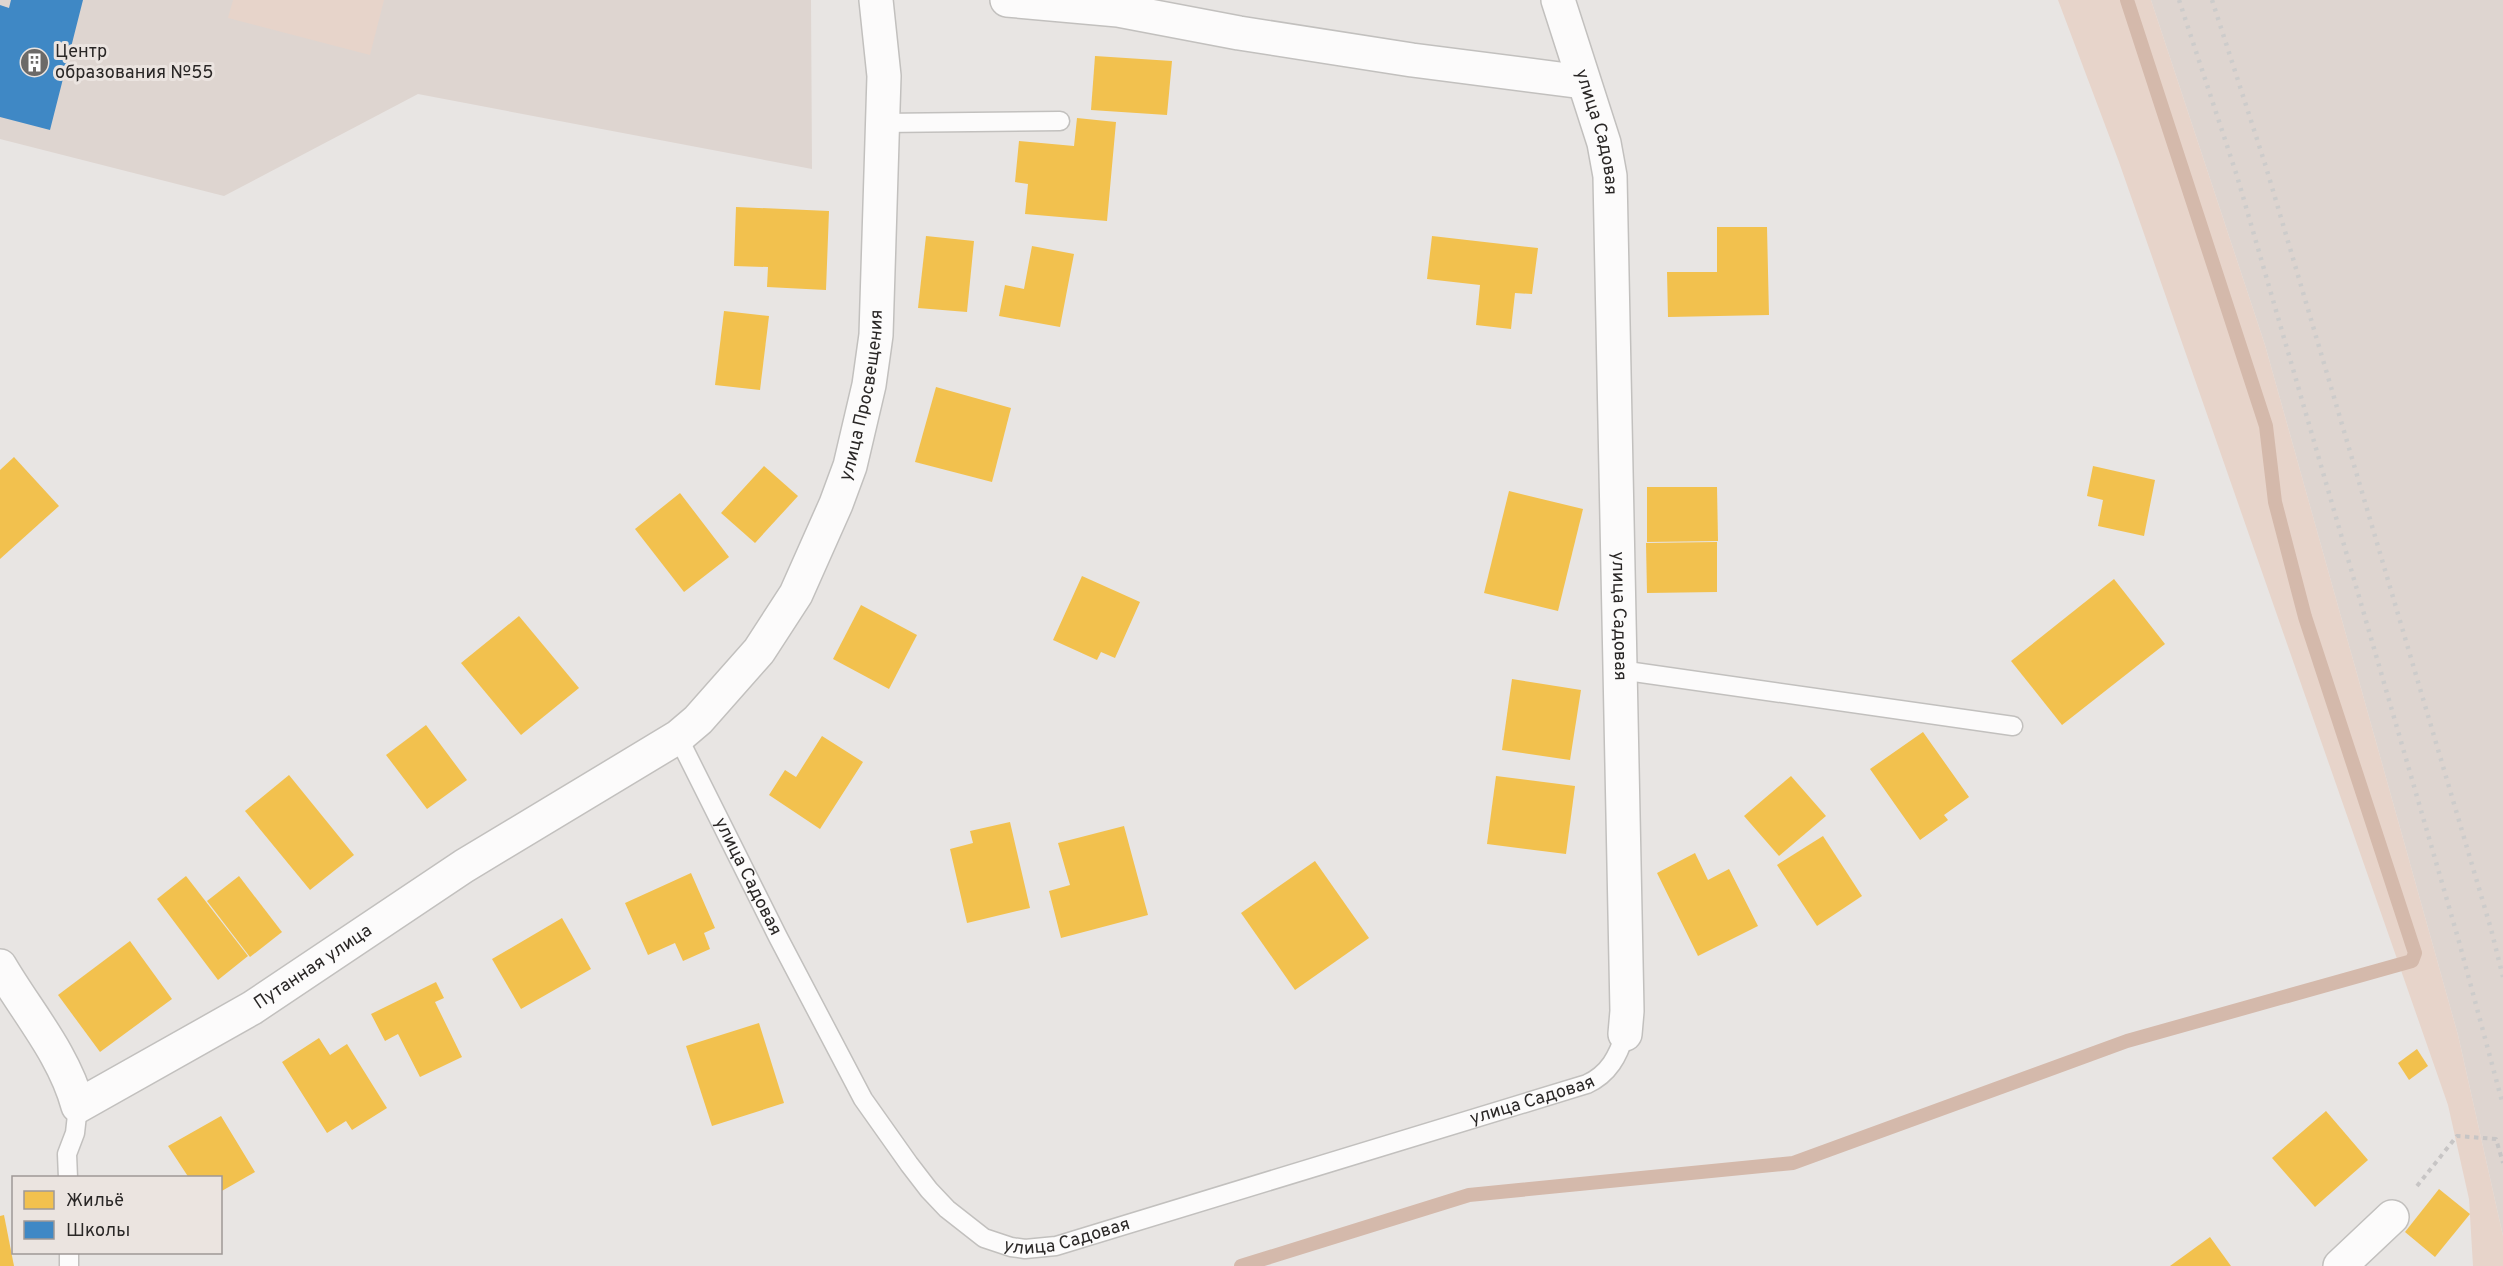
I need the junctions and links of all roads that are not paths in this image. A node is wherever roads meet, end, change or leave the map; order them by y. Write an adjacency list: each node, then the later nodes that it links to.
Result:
1 (876, 0): 6 (street, улица Просвещения)
2 (1007, 0): 4 (street)
3 (1558, 0): 4 (street, улица Садовая)
4 (1583, 82): 7 (street, улица Садовая)
5 (1060, 121): 6 (lane)
6 (882, 123): 9 (street, улица Просвещения)
7 (1620, 670): 8 (lane); 11 (street, улица Садовая)
8 (2013, 726)
9 (678, 737): 11 (lane, улица Садовая); 12 (street, Путанная улица)
10 (0, 966): 12 (street)
11 (1625, 1034)
12 (78, 1106): 13 (lane)
13 (68, 1176)
14 (2392, 1217): 15 (street)
15 (2340, 1266)

